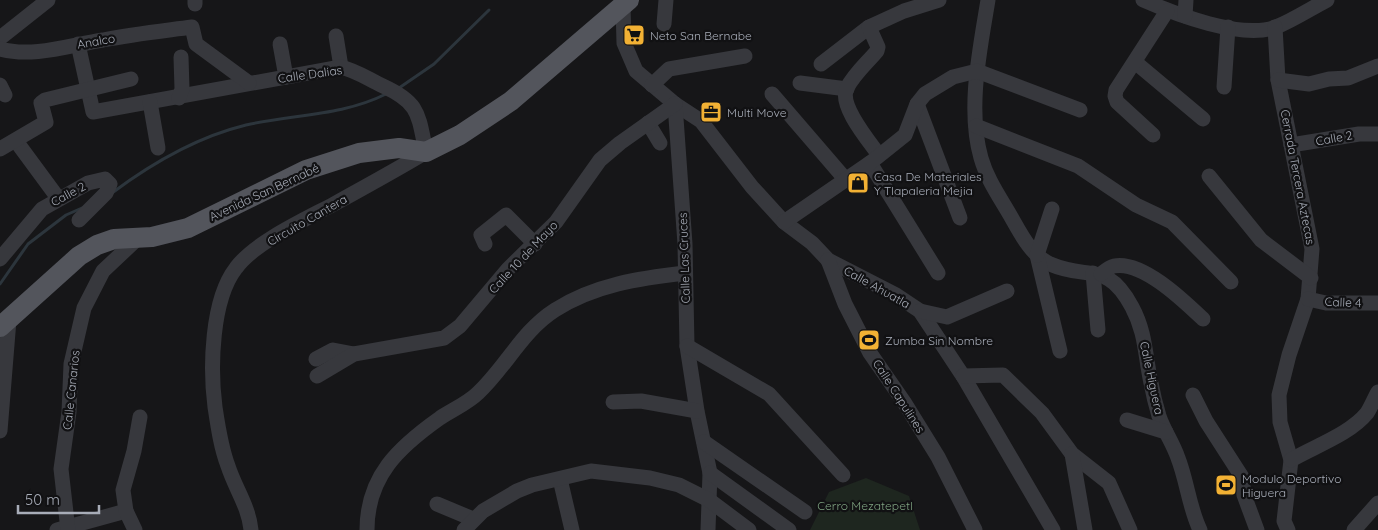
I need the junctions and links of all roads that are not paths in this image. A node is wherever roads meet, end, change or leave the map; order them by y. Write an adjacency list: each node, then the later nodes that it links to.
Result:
1 (48, 0): 16 (street)
2 (666, 0): 11 (street)
3 (939, 0): 12 (street)
4 (988, 0): 26 (street, Calle Higuera)
5 (1143, 0): 9 (street)
6 (1186, 0): 10 (street)
7 (1326, 0): 14 (street)
8 (626, 3): 32 (street); 52 (main road)
9 (1167, 11): 10 (street); 22 (street)
10 (1185, 16): 13 (street)
11 (664, 24)
12 (869, 27): 23 (street); 34 (street)
13 (1228, 27): 14 (street); 33 (street)
14 (1275, 27): 29 (street, Cerrada Tercera Aztecas)
15 (336, 36): 25 (street)
16 (0, 38)
17 (78, 44): 19 (street, Analco); 30 (street, Analco); 35 (street)
18 (280, 44): 27 (street)
19 (0, 49)
20 (745, 56): 32 (street)
21 (181, 57): 37 (street)
22 (1135, 62): 42 (street); 46 (street)
23 (821, 64)
24 (1378, 66): 29 (street)
25 (341, 67): 27 (street, Calle Dalias); 52 (street, Calle Dalias)
26 (977, 71): 40 (street); 41 (street); 44 (street, Calle Higuera)
27 (286, 77): 30 (street, Calle Dalias)
28 (131, 79): 35 (street)
29 (1278, 80): 49 (street, Cerrada Tercera Aztecas)
30 (250, 83): 37 (street, Calle Dalias)
31 (800, 83): 34 (street)
32 (652, 86): 39 (street)
33 (1224, 87)
34 (847, 88): 53 (street)
35 (89, 90): 38 (street, Calle Dalias); 47 (street)
36 (772, 94): 55 (street)
37 (180, 98): 38 (street, Calle Dalias)
38 (150, 102): 50 (street)
39 (675, 104): 43 (street, Calle 10 de Mayo); 60 (street, Calle Ahuatla); 67 (street, Calle Las Cruces)
40 (918, 104): 53 (street); 59 (street)
41 (1080, 110)
42 (1203, 119)
43 (648, 123): 48 (street); 63 (street, Calle 10 de Mayo)
44 (976, 126): 64 (street, Calle Higuera); 71 (street)
45 (1378, 134): 49 (street, Calle 2)
46 (1153, 135)
47 (16, 141): 51 (street); 56 (street)
48 (660, 143)
49 (1291, 146): 70 (street, Cerrada Tercera Aztecas)
50 (158, 148)
51 (0, 149)
52 (426, 152): 61 (main road, Avenida San Bernabé); 104 (street, Circuito Cantera)
53 (874, 159): 55 (street); 68 (street)
54 (1209, 176): 70 (street)
55 (846, 180): 60 (street)
56 (58, 198): 58 (street, Calle 2); 65 (street, Calle 2)
57 (1052, 209): 64 (street)
58 (81, 217)
59 (960, 218)
60 (784, 222): 66 (street, Calle Ahuatla)
61 (137, 239): 77 (main road, Avenida San Bernabé); 106 (street, Calle Canarios)
62 (485, 244): 63 (street)
63 (535, 244): 81 (street, Calle 10 de Mayo)
64 (1037, 255): 69 (street, Calle Higuera); 80 (street)
65 (0, 258)
66 (828, 260): 75 (street, Calle Ahuatla); 114 (street, Calle Capulines)
67 (685, 273): 79 (street, Calle Las Cruces); 109 (street)
68 (938, 273)
69 (1097, 274): 76 (street); 78 (street); 92 (street, Calle Higuera)
70 (1311, 278): 73 (street, Cerrada Tercera Aztecas)
71 (1231, 282)
72 (1007, 291): 75 (street)
73 (1308, 299): 74 (street, Calle 4); 95 (street, Cerrada Tercera Aztecas)
74 (1378, 302)
75 (920, 311): 84 (street, Calle Ahuatla)
76 (1203, 319)
77 (4, 324): 91 (street)
78 (1098, 330)
79 (687, 346): 88 (street, Calle Las Cruces); 97 (street)
80 (1060, 351)
81 (354, 354): 82 (street); 83 (street, Calle 10 de Mayo)
82 (316, 359)
83 (317, 376)
84 (963, 376): 94 (street); 115 (street, Calle Ahuatla)
85 (1378, 392): 95 (street)
86 (1193, 395): 119 (street)
87 (613, 402): 88 (street)
88 (696, 411): 93 (street, Calle Las Cruces)
89 (140, 417): 102 (street)
90 (1127, 420): 92 (street)
91 (0, 431)
92 (1166, 432): 118 (street, Calle Higuera)
93 (704, 442): 96 (street, Calle Las Cruces); 103 (street)
94 (1072, 454): 116 (street); 117 (street)
95 (1291, 460): 120 (street, Cerrada Tercera Aztecas)
96 (710, 473): 99 (street, Calle Las Cruces); 113 (street)
97 (843, 475)
98 (560, 479): 99 (street); 105 (street); 110 (street)
99 (709, 500): 111 (street, Calle Las Cruces); 112 (street)
100 (1378, 503): 107 (street)
101 (437, 504): 105 (street)
102 (126, 511): 106 (street); 108 (street)
103 (805, 512)
104 (250, 524)
105 (468, 524)
106 (64, 529)
107 (1357, 529)
108 (135, 530)
109 (367, 530)
110 (572, 530)
111 (708, 530)
112 (749, 530)
113 (789, 530)
114 (975, 530)
115 (1053, 530)
116 (1084, 530)
117 (1130, 530)
118 (1200, 530)
119 (1257, 530)
120 (1288, 530)

